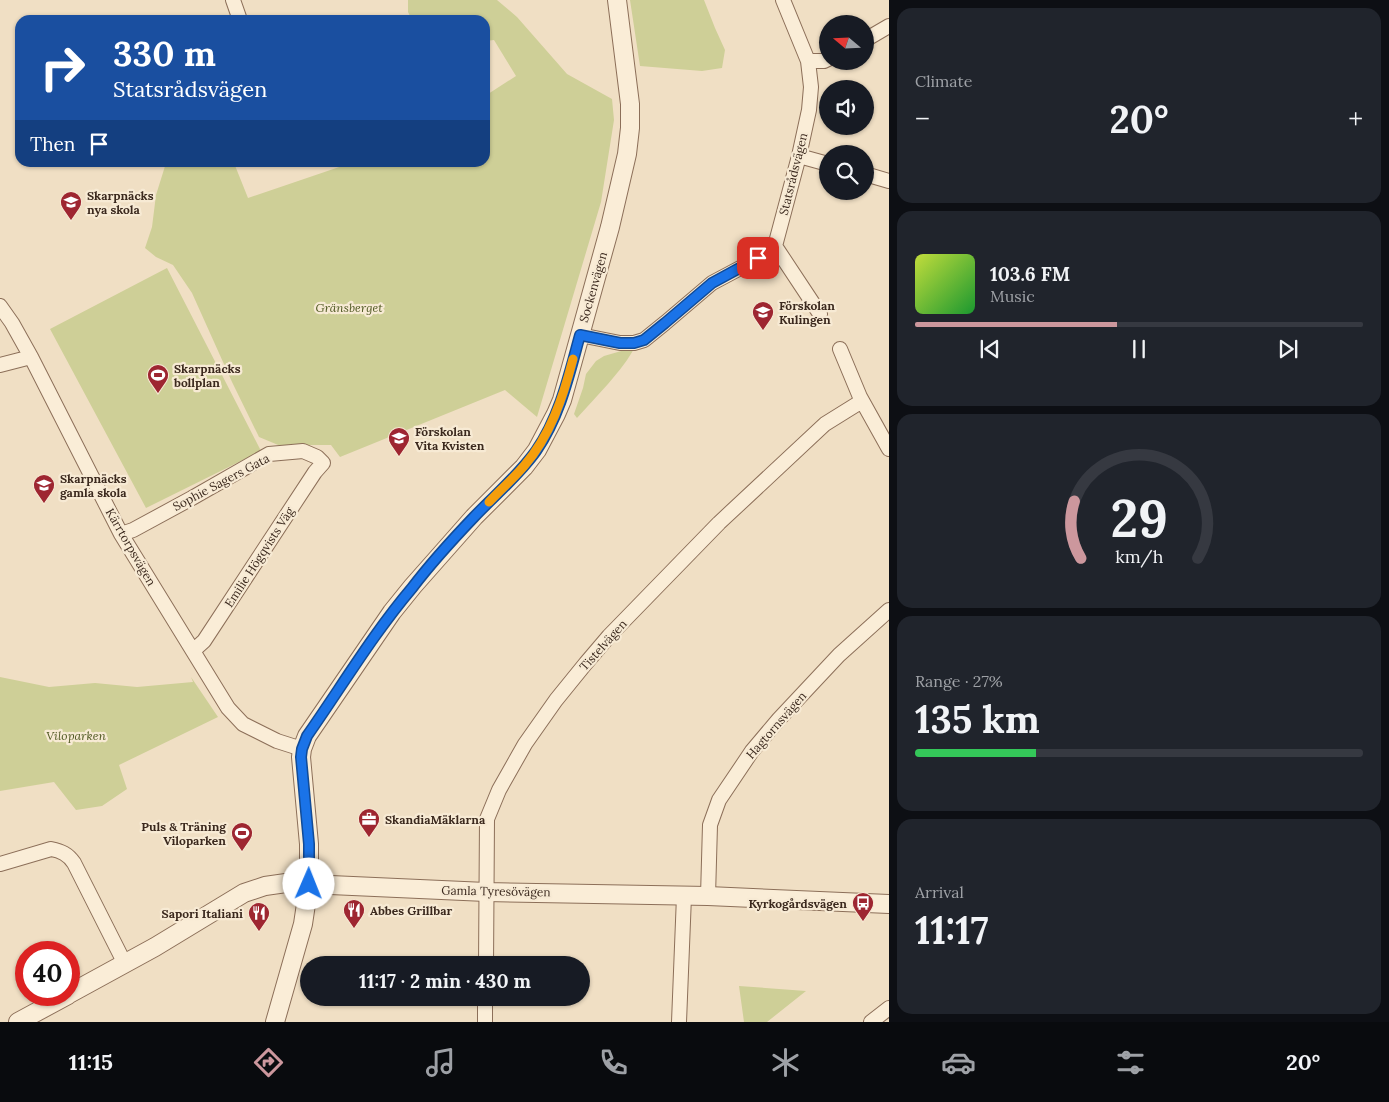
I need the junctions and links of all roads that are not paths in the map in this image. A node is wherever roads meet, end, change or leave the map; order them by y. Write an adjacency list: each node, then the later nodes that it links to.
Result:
1 (233, 0): 4 (street)
2 (617, 0): 16 (street, Sockenvägen)
3 (783, 0): 7 (street, Statsrådsvägen)
4 (238, 15)
5 (889, 26): 6 (street)
6 (874, 35)
7 (808, 61): 8 (street); 9 (street, Statsrådsvägen)
8 (819, 61)
9 (799, 156): 10 (street); 13 (street, Statsrådsvägen)
10 (819, 162)
11 (874, 177): 12 (street)
12 (889, 181)
13 (775, 246): 15 (street); 16 (street)
14 (0, 306): 18 (street, Kärrtorpsvägen)
15 (820, 314)
16 (580, 335): 26 (street, Sockenvägen)
17 (840, 349): 20 (street)
18 (31, 357): 19 (street); 23 (street, Kärrtorpsvägen)
19 (0, 365)
20 (862, 401): 21 (street); 29 (street, Tistelvägen)
21 (889, 449)
22 (323, 463): 23 (street, Sophie Sagers Gata); 25 (street, Emilie Högqvists Väg)
23 (121, 534): 25 (street, Kärrtorpsvägen)
24 (889, 610): 31 (street, Hagtornsvägen)
25 (194, 650): 26 (street, Kärrtorpsvägen)
26 (302, 749): 28 (street, Sockenvägen)
27 (0, 864): 34 (street)
28 (309, 884): 29 (street, Gamla Tyresövägen); 34 (street, Gamla Tyresövägen); 40 (street, Sockenvägen)
29 (486, 892): 30 (street, Gamla Tyresövägen); 33 (street, Tistelvägen)
30 (684, 896): 31 (street, Gamla Tyresövägen); 42 (street)
31 (708, 896): 32 (street, Gamla Tyresövägen)
32 (889, 904)
33 (486, 956)
34 (125, 964): 35 (street, Gamla Tyresövägen)
35 (80, 988)
36 (48, 1006): 39 (street, Gamla Tyresövägen)
37 (485, 1006): 41 (street)
38 (889, 1008): 43 (street)
39 (18, 1022)
40 (275, 1022)
41 (485, 1022)
42 (679, 1022)
43 (871, 1022)

